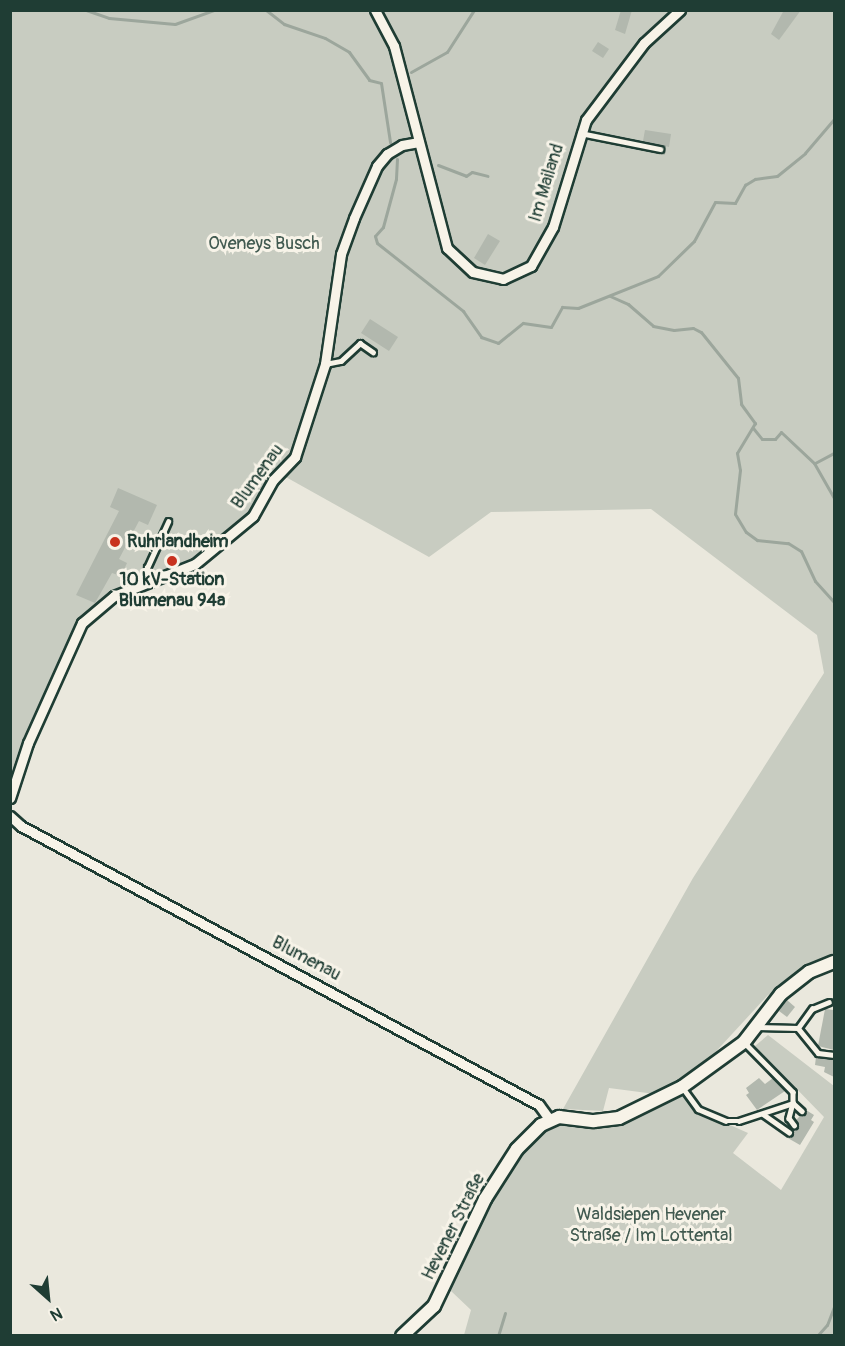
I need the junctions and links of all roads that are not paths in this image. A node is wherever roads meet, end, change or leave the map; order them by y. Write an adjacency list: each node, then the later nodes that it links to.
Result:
1 (375, 10): 4 (street, Im Mailand)
2 (680, 10): 3 (street, Im Mailand)
3 (580, 133): 4 (street, Im Mailand); 5 (lane)
4 (419, 142): 7 (street, Blumenau)
5 (660, 149)
6 (373, 352): 7 (lane)
7 (325, 364): 9 (street, Blumenau)
8 (168, 522): 9 (lane)
9 (151, 581): 10 (street, Blumenau)
10 (10, 798)
11 (10, 816): 22 (street, Blumenau)
12 (834, 962): 14 (street)
13 (829, 1002): 15 (lane)
14 (758, 1028): 15 (lane); 16 (street)
15 (798, 1028): 17 (lane)
16 (744, 1042): 18 (street); 19 (lane)
17 (834, 1055)
18 (682, 1087): 21 (lane); 22 (street)
19 (793, 1103): 20 (lane); 21 (lane); 23 (lane)
20 (802, 1111)
21 (763, 1114): 24 (lane)
22 (550, 1120): 25 (street, Hevener Straße)
23 (794, 1125)
24 (789, 1132)
25 (402, 1335)

